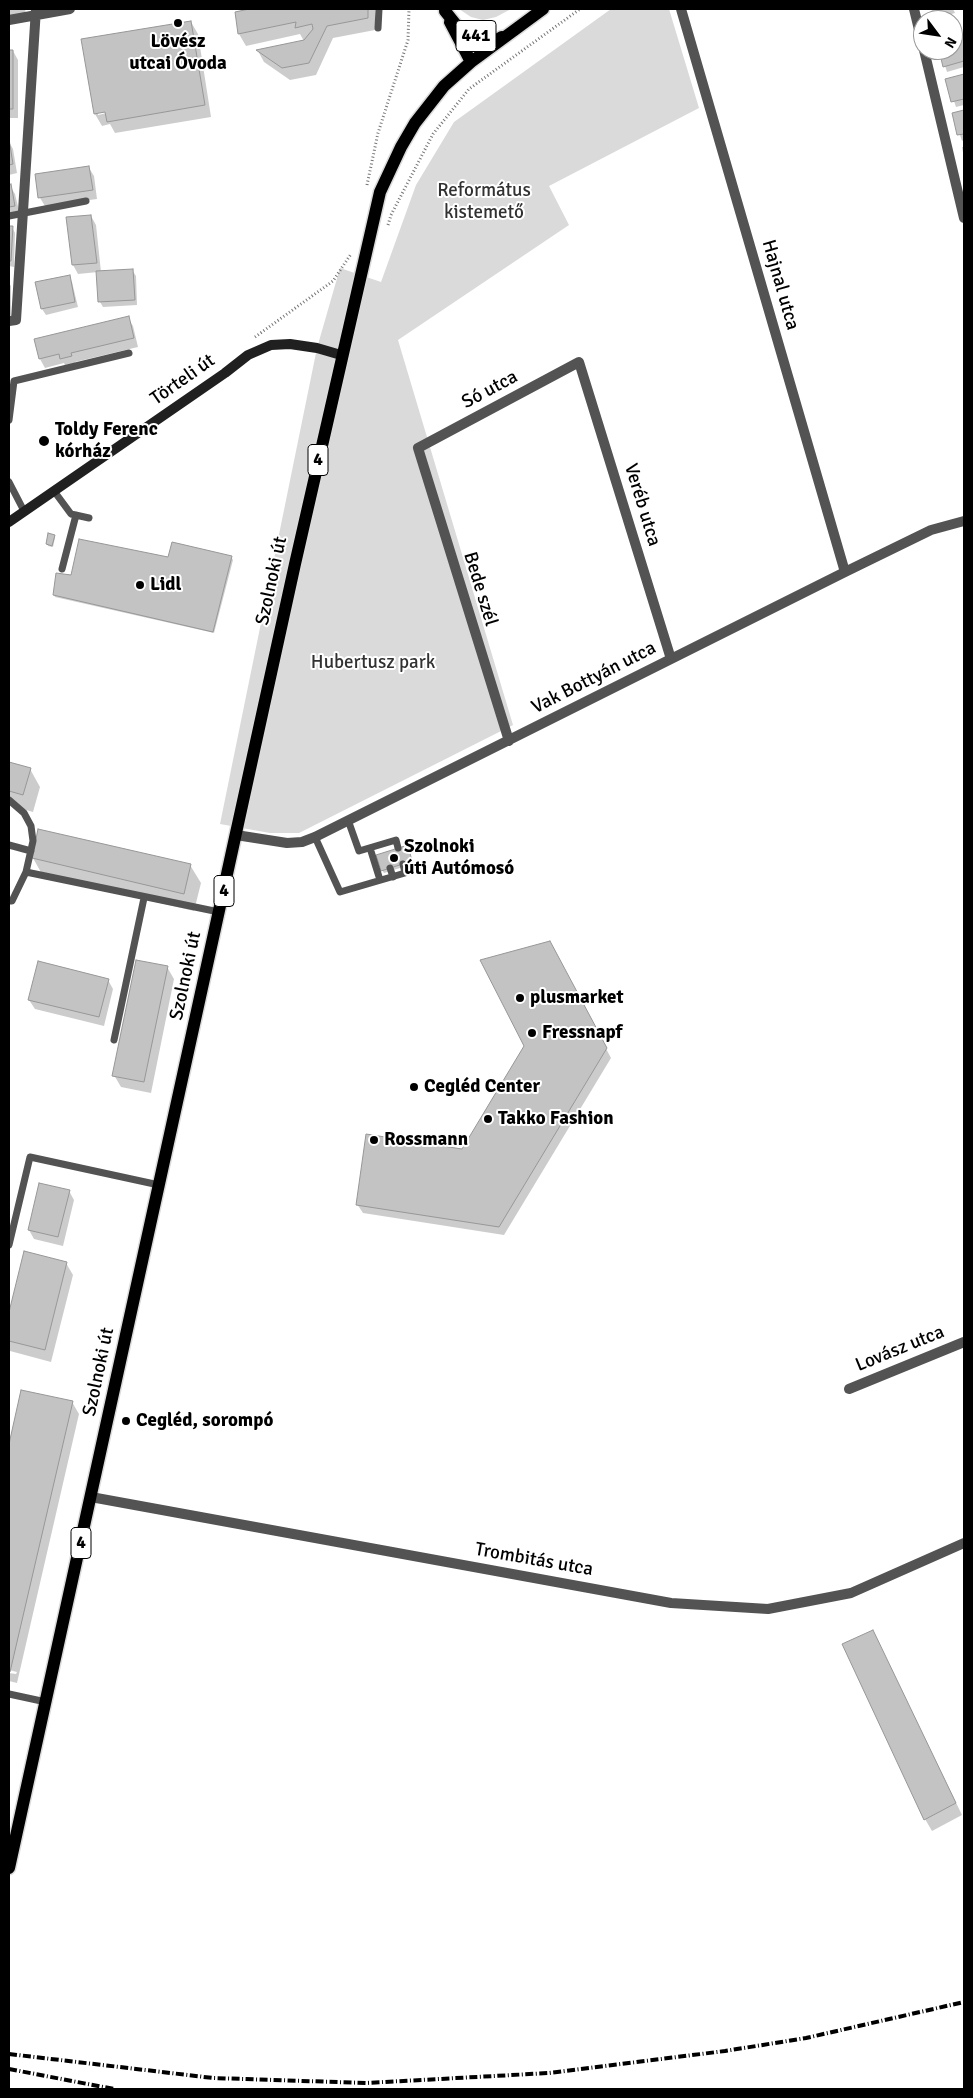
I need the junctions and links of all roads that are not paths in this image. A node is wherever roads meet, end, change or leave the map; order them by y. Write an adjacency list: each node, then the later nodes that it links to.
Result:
1 (70, 9): 6 (street)
2 (378, 9): 8 (lane)
3 (543, 9): 9 (main road, 4)
4 (681, 9): 30 (street, Hajnal utca)
5 (445, 10): 9 (main road, 441); 11 (main road, 441)
6 (35, 12): 7 (street); 13 (street)
7 (9, 20)
8 (378, 28)
9 (513, 30): 11 (main road, 4)
10 (926, 60): 15 (street)
11 (471, 62): 18 (main road, Szolnoki út / 4)
12 (86, 201): 13 (lane)
13 (23, 213): 14 (lane); 16 (street)
14 (9, 216)
15 (964, 218)
16 (12, 320)
17 (130, 353): 20 (lane)
18 (342, 355): 23 (main road, Törteli út); 35 (main road, Szolnoki út / 4)
19 (579, 362): 21 (street, Só utca); 31 (street, Veréb utca)
20 (9, 420)
21 (418, 448): 32 (street, Bede szél)
22 (9, 482): 24 (lane)
23 (54, 491): 24 (main road, Törteli út); 25 (lane)
24 (24, 511): 28 (main road, Törteli út)
25 (76, 515): 26 (lane); 29 (lane)
26 (89, 518)
27 (964, 521): 30 (street, Vak Bottyán utca)
28 (9, 522)
29 (62, 569)
30 (845, 572): 31 (street, Vak Bottyán utca)
31 (671, 659): 32 (street, Vak Bottyán utca)
32 (509, 740): 34 (street, Vak Bottyán utca)
33 (9, 800): 41 (lane)
34 (348, 820): 36 (street, Vak Bottyán utca); 39 (lane)
35 (236, 835): 36 (street, Vak Bottyán utca); 50 (main road, Szolnoki út / 4)
36 (315, 837): 47 (lane)
37 (382, 844): 39 (lane); 40 (lane); 42 (lane)
38 (9, 845): 41 (lane)
39 (370, 848): 47 (lane)
40 (398, 848)
41 (31, 851): 45 (lane)
42 (385, 852)
43 (403, 864): 46 (lane)
44 (390, 868): 46 (lane)
45 (26, 872): 48 (lane); 49 (lane)
46 (393, 877): 47 (lane)
47 (380, 880)
48 (144, 898): 50 (lane); 51 (lane)
49 (9, 900)
50 (219, 912): 52 (main road, Szolnoki út / 4)
51 (114, 1040)
52 (159, 1185): 53 (lane); 56 (main road, Szolnoki út / 4)
53 (9, 1245)
54 (964, 1342): 55 (street, Lovász utca)
55 (849, 1389)
56 (91, 1497): 57 (street, Trombitás utca); 59 (main road, Szolnoki út / 4)
57 (964, 1543)
58 (9, 1694): 59 (lane)
59 (46, 1702): 60 (main road, Szolnoki út / 4)
60 (9, 1868)

